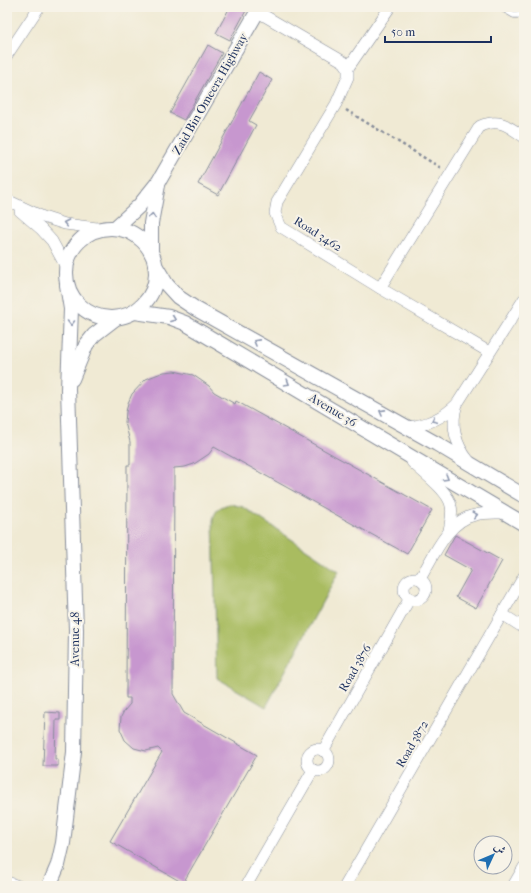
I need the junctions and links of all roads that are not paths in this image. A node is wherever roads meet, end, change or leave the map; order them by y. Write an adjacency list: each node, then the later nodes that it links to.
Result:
1 (39, 7): 6 (street)
2 (390, 7): 7 (street)
3 (500, 7): 5 (lane)
4 (259, 10): 7 (street); 9 (street, Zaid Bin Omeera Highway)
5 (524, 15)
6 (7, 55)
7 (348, 68): 15 (street, Road 3462)
8 (524, 137): 15 (street)
9 (159, 181): 11 (street, Zaid Bin Omeera Highway); 12 (street, Zaid Bin Omeera Highway, one-way to 9)
10 (8, 203): 11 (street, one-way to 10); 13 (street)
11 (110, 229): 12 (street); 13 (street)
12 (153, 258): 17 (street); 22 (street, Avenue 36, one-way to 12)
13 (66, 267): 14 (street)
14 (67, 285): 18 (street); 20 (street, Avenue 48, one-way to 20)
15 (380, 288): 19 (street, Road 3462)
16 (524, 299): 19 (street)
17 (135, 312): 18 (street); 23 (street, Avenue 36, one-way to 23)
18 (116, 318): 20 (street, Avenue 48)
19 (489, 352): 21 (street)
20 (68, 389): 36 (street, Avenue 48)
21 (457, 404): 22 (street, one-way to 22); 24 (street)
22 (408, 427): 24 (street, Avenue 36)
23 (397, 448): 26 (street, Avenue 36, one-way to 26); 28 (street)
24 (471, 464): 25 (street, Avenue 36)
25 (524, 496)
26 (506, 513): 27 (street, Avenue 36); 28 (street, one-way to 26)
27 (524, 524)
28 (449, 531): 37 (street, Road 3876)
29 (524, 576): 30 (street, Road 3872)
30 (502, 614): 31 (street); 34 (street, Road 3872)
31 (524, 628)
32 (524, 867): 38 (street)
33 (7, 882): 35 (street)
34 (349, 884)
35 (18, 886)
36 (49, 886)
37 (246, 886)
38 (513, 886)

